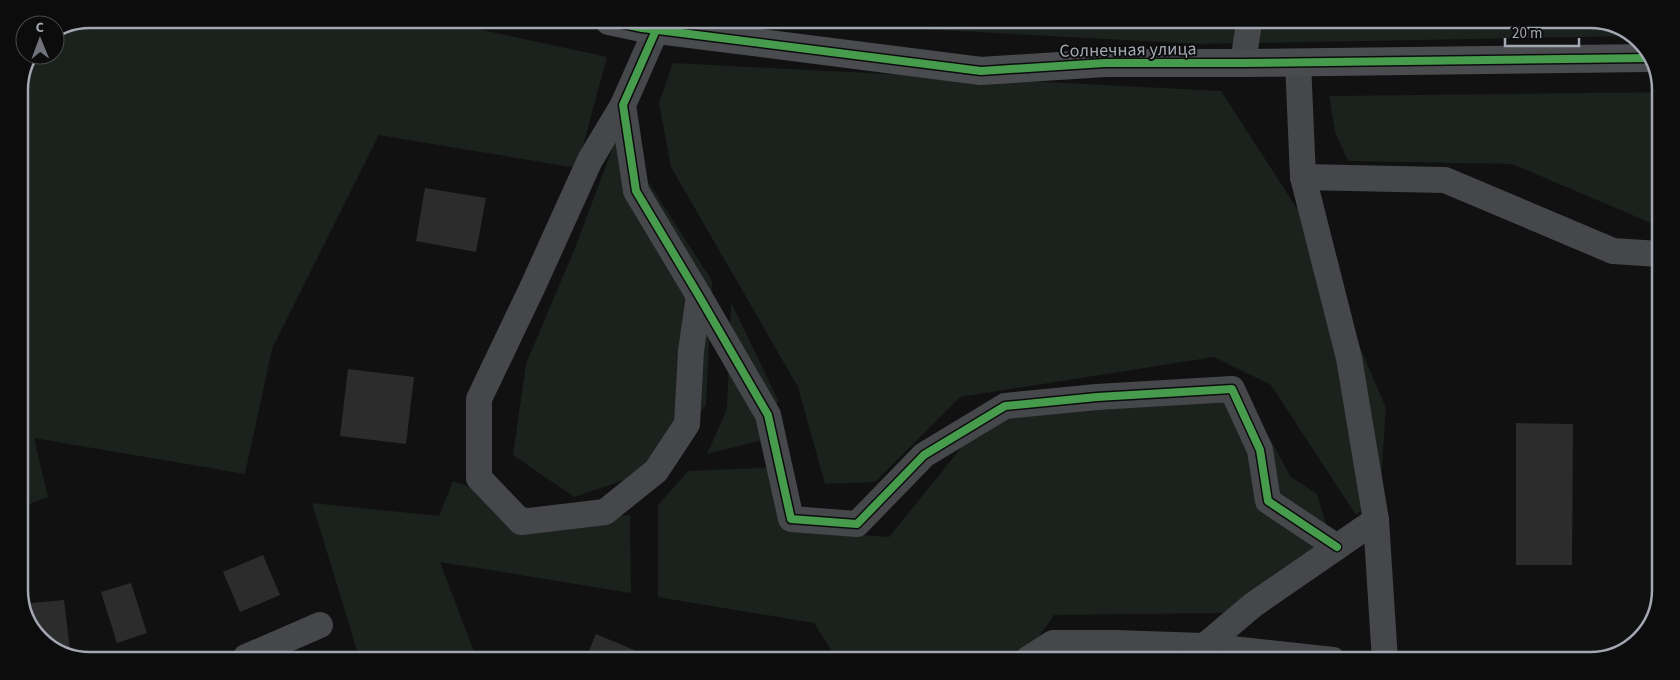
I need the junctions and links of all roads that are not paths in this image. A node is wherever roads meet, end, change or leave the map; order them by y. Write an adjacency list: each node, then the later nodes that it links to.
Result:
1 (657, 28): 7 (street)
2 (672, 28): 6 (street, Солнечная улица)
3 (1248, 28): 6 (street)
4 (1643, 58): 5 (street, Солнечная улица)
5 (1298, 62): 6 (street, Солнечная улица); 8 (street)
6 (1243, 63)
7 (623, 105): 10 (street); 10 (street)
8 (1303, 177): 9 (street); 11 (street)
9 (1652, 253)
10 (700, 296): 12 (street)
11 (1376, 520): 12 (street); 18 (street)
12 (1337, 547): 17 (street)
13 (320, 625): 14 (street)
14 (258, 652)
15 (1039, 652): 16 (street)
16 (1182, 652)
17 (1197, 652)
18 (1384, 652)

